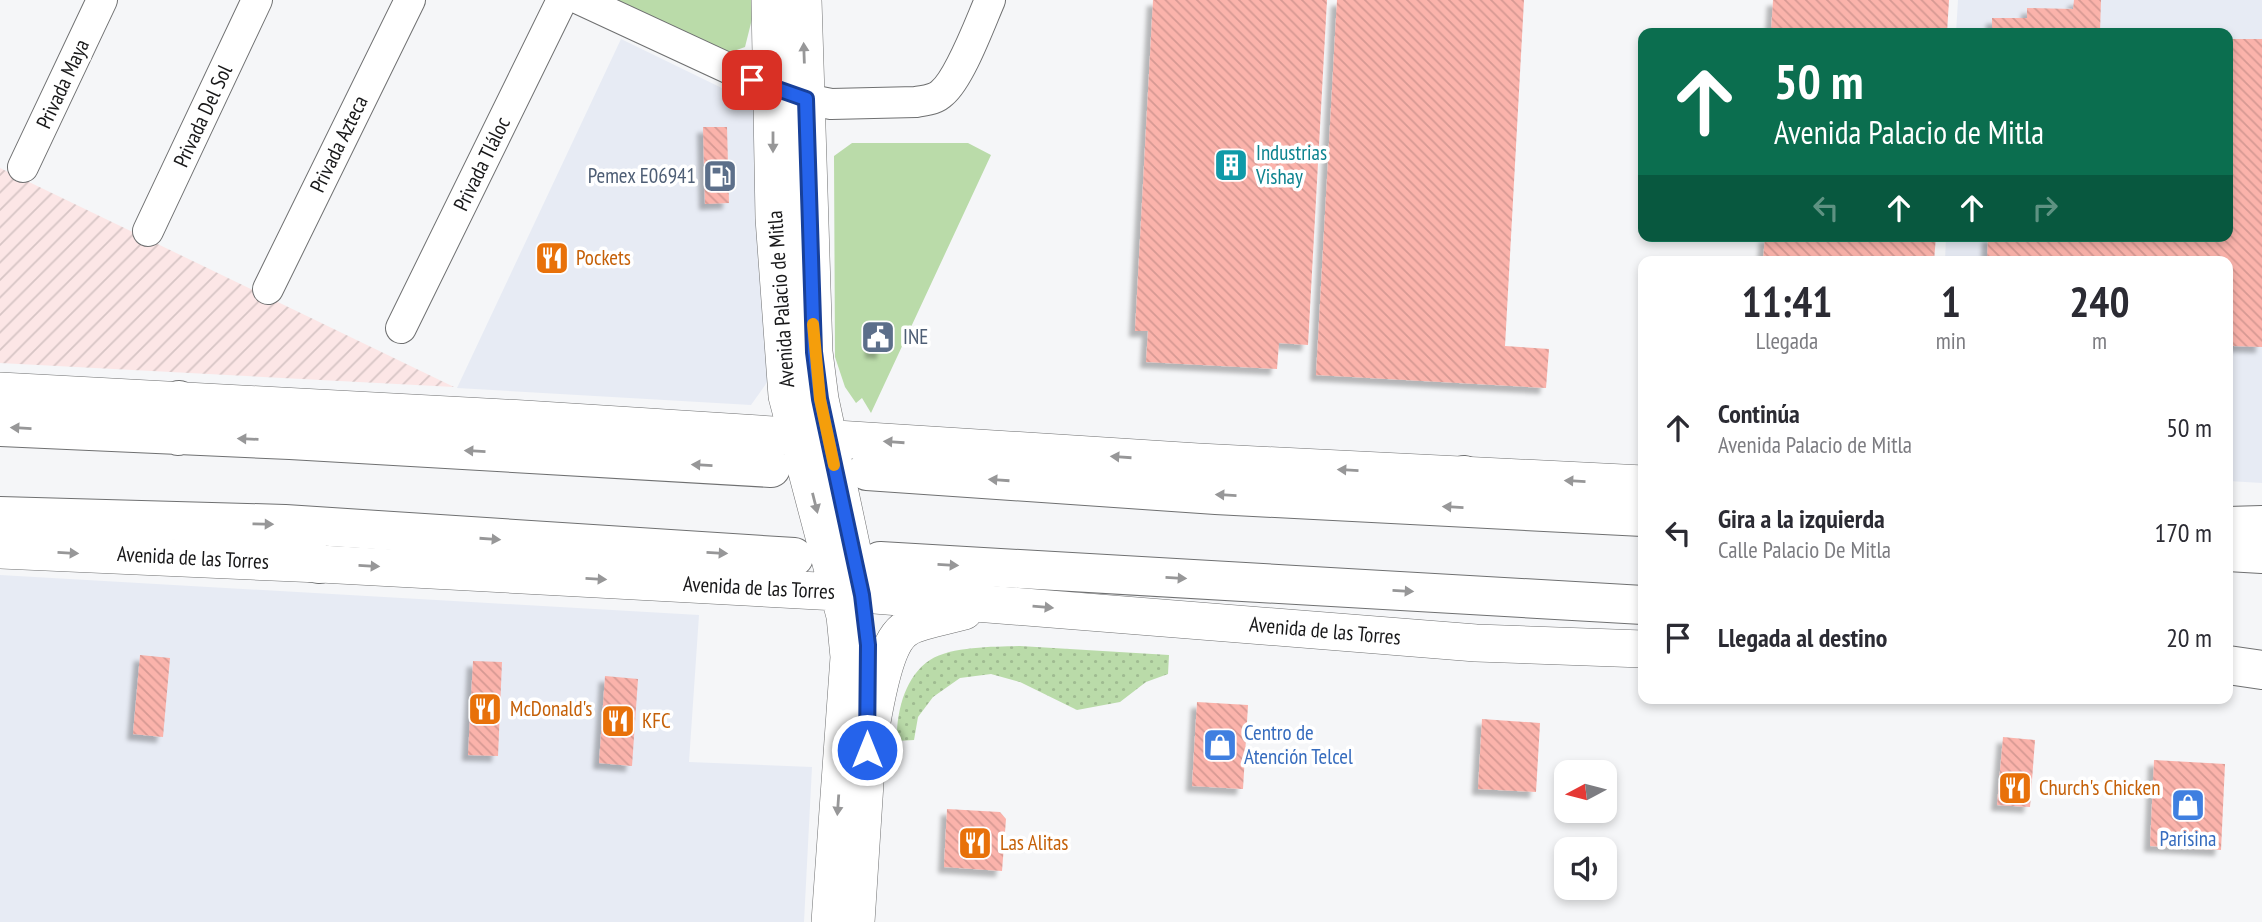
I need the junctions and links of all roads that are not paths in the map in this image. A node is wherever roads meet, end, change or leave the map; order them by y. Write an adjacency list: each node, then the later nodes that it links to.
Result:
1 (102, 0): 10 (street, Privada Maya)
2 (257, 0): 11 (street, Privada Del Sol)
3 (410, 0): 12 (street, Privada Azteca)
4 (562, 0): 13 (street, Privada Tláloc)
5 (581, 0): 9 (street)
6 (770, 0): 9 (main road, Avenida Palacio de Mitla)
7 (803, 0): 9 (main road, Avenida Palacio de Mitla, one-way to 7)
8 (990, 0): 9 (street)
9 (789, 94): 17 (main road, Avenida Palacio de Mitla)
10 (23, 167)
11 (148, 231)
12 (268, 289)
13 (401, 328)
14 (0, 391): 15 (main road)
15 (178, 418): 16 (highway, one-way to 16); 17 (main road); 18 (highway, one-way to 15)
16 (0, 427)
17 (813, 438): 20 (main road, one-way to 17); 35 (main road, Avenida Palacio de Mitla)
18 (771, 468)
19 (867, 471): 22 (highway, one-way to 19)
20 (1464, 475): 21 (main road, one-way to 20); 22 (highway)
21 (1638, 484)
22 (1539, 512): 24 (highway)
23 (0, 516): 25 (highway, Avenida de las Torres)
24 (1638, 517)
25 (96, 520): 32 (highway, Avenida de las Torres, one-way to 32); 34 (highway)
26 (2233, 520): 27 (main road)
27 (2262, 523): 28 (highway)
28 (2233, 526)
29 (0, 550): 34 (main road, Avenida de las Torres, one-way to 34)
30 (2233, 552): 31 (highway)
31 (2262, 554)
32 (794, 558)
33 (880, 561): 37 (highway, Avenida de las Torres, one-way to 37)
34 (320, 564): 35 (main road, Avenida de las Torres, one-way to 35)
35 (850, 594): 36 (main road, Avenida de las Torres); 45 (main road); 46 (main road, one-way to 46)
36 (993, 603): 40 (main road, Avenida de las Torres, one-way to 40); 45 (main road)
37 (1638, 605)
38 (2233, 643): 39 (highway)
39 (2262, 645)
40 (1638, 649)
41 (2233, 666): 42 (highway)
42 (2262, 670)
43 (2233, 678): 44 (main road)
44 (2262, 678)
45 (867, 750): 47 (main road)
46 (830, 922)
47 (856, 922)

